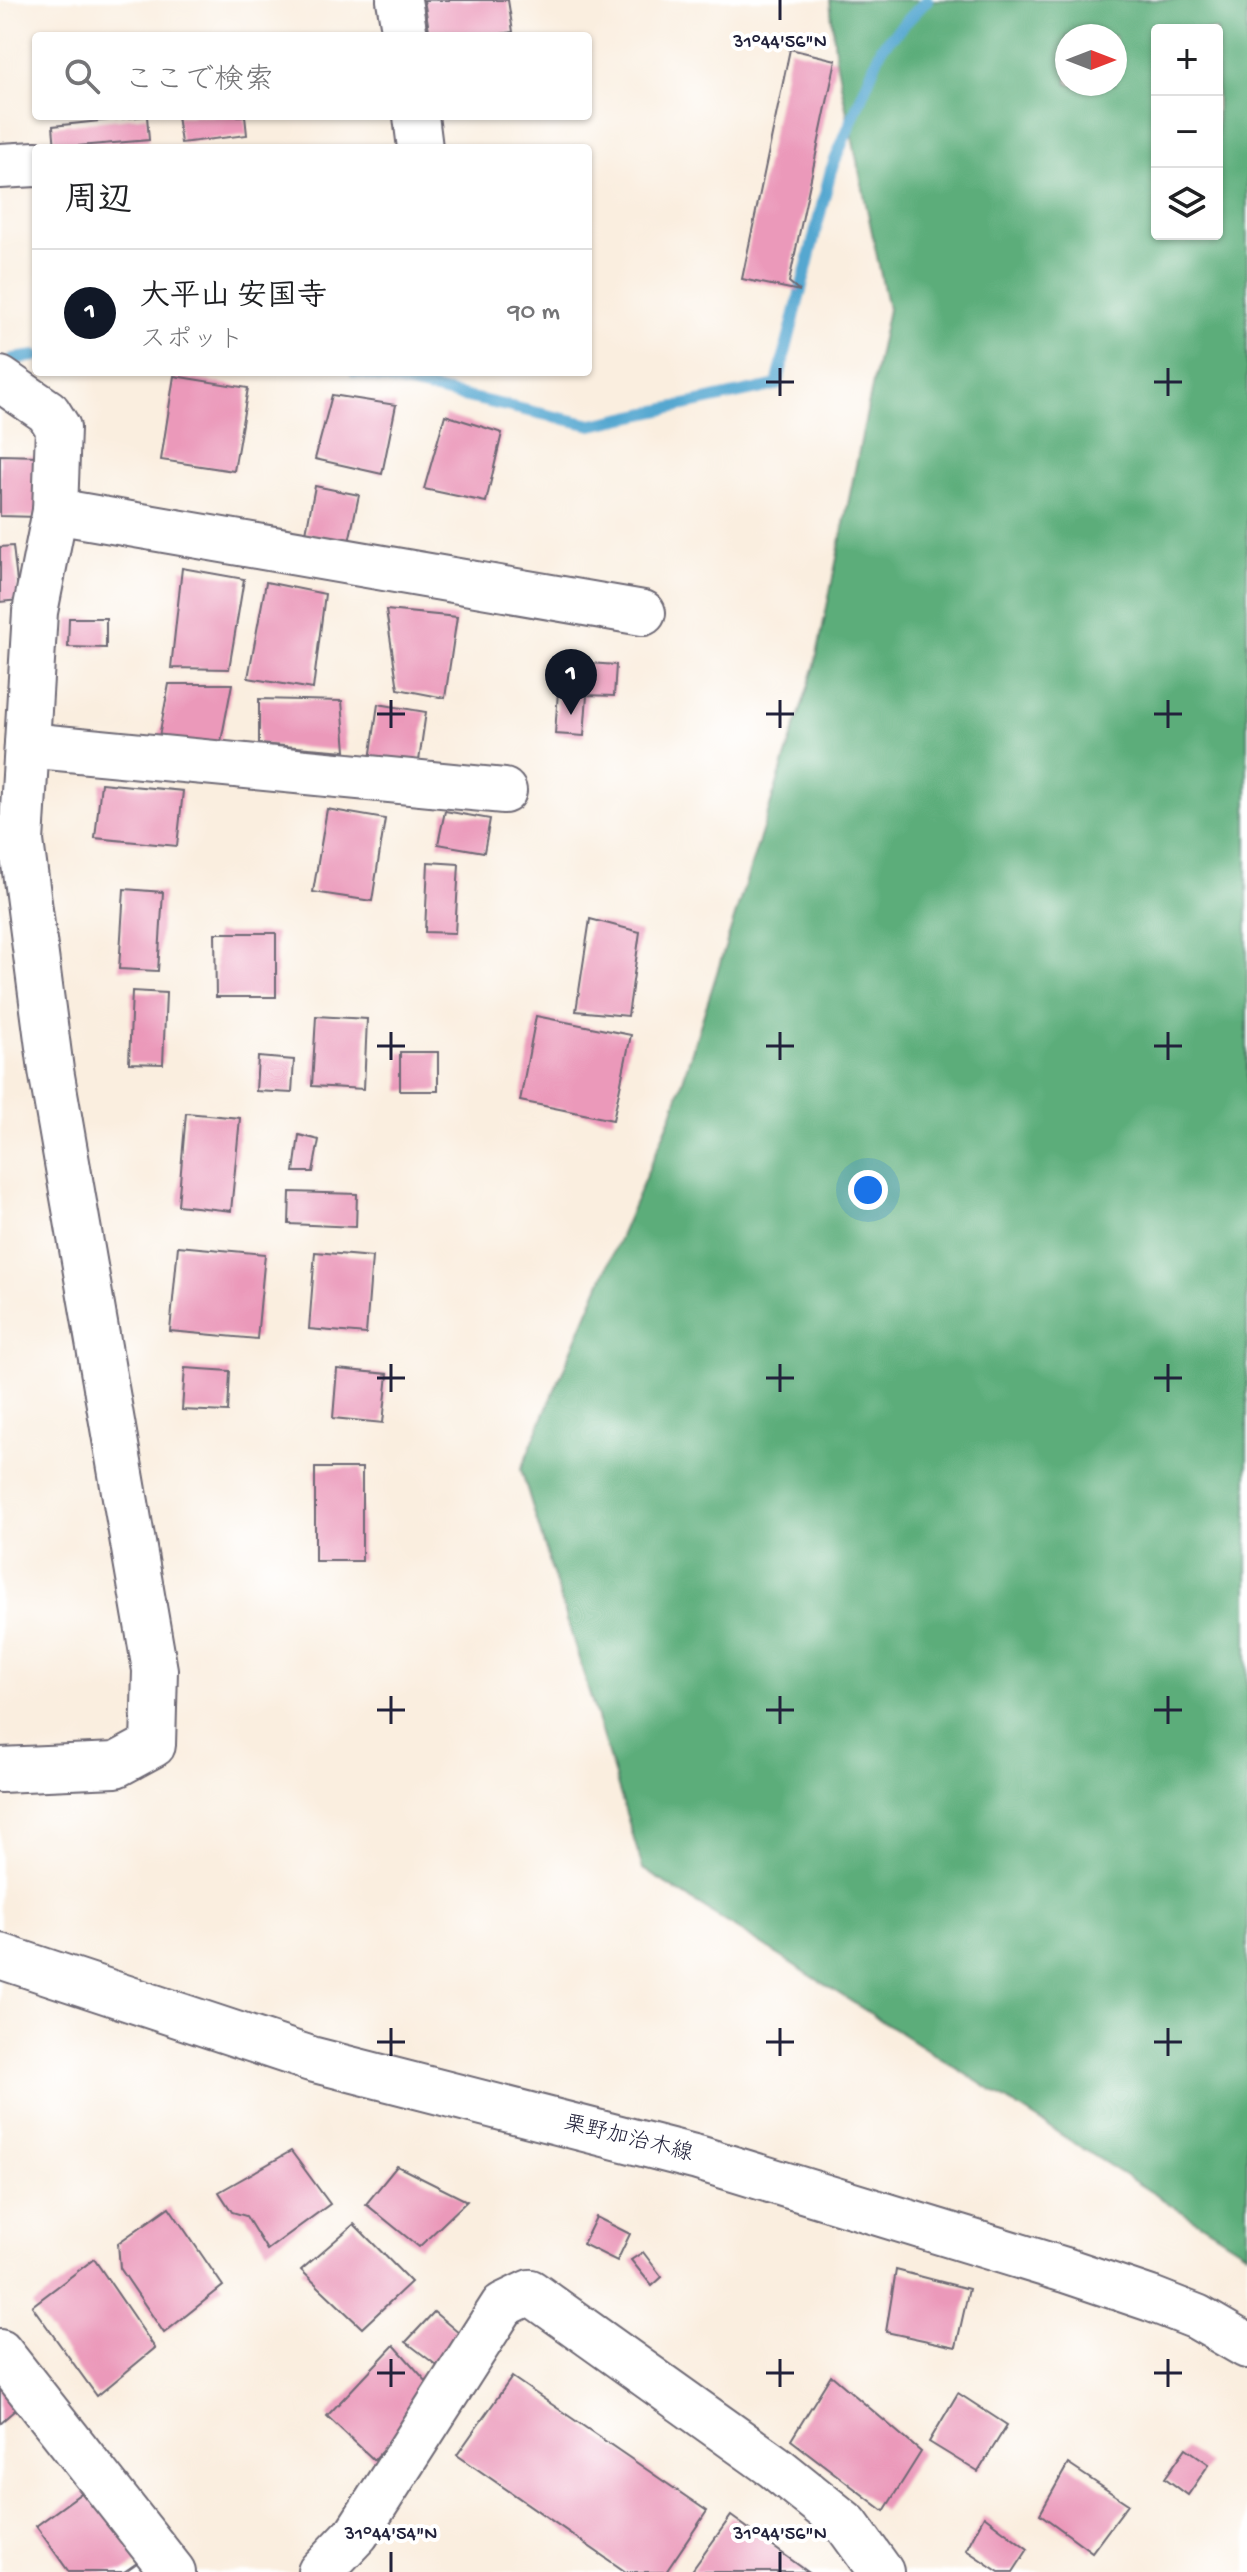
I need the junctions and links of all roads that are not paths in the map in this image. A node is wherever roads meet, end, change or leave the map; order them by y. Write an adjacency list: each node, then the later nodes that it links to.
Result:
1 (399, 0): 2 (street)
2 (404, 32)
3 (416, 120): 4 (street)
4 (420, 144)
5 (32, 164): 6 (street)
6 (0, 166)
7 (0, 379): 8 (street)
8 (55, 511): 9 (street); 10 (street)
9 (643, 613)
10 (27, 745): 11 (street); 12 (street)
11 (504, 791)
12 (0, 1770)
13 (0, 1956): 14 (street, 栗野加治木線)
14 (1247, 2346)
15 (0, 2352): 16 (street)
16 (173, 2572)
17 (320, 2572): 18 (street)
18 (881, 2572)

